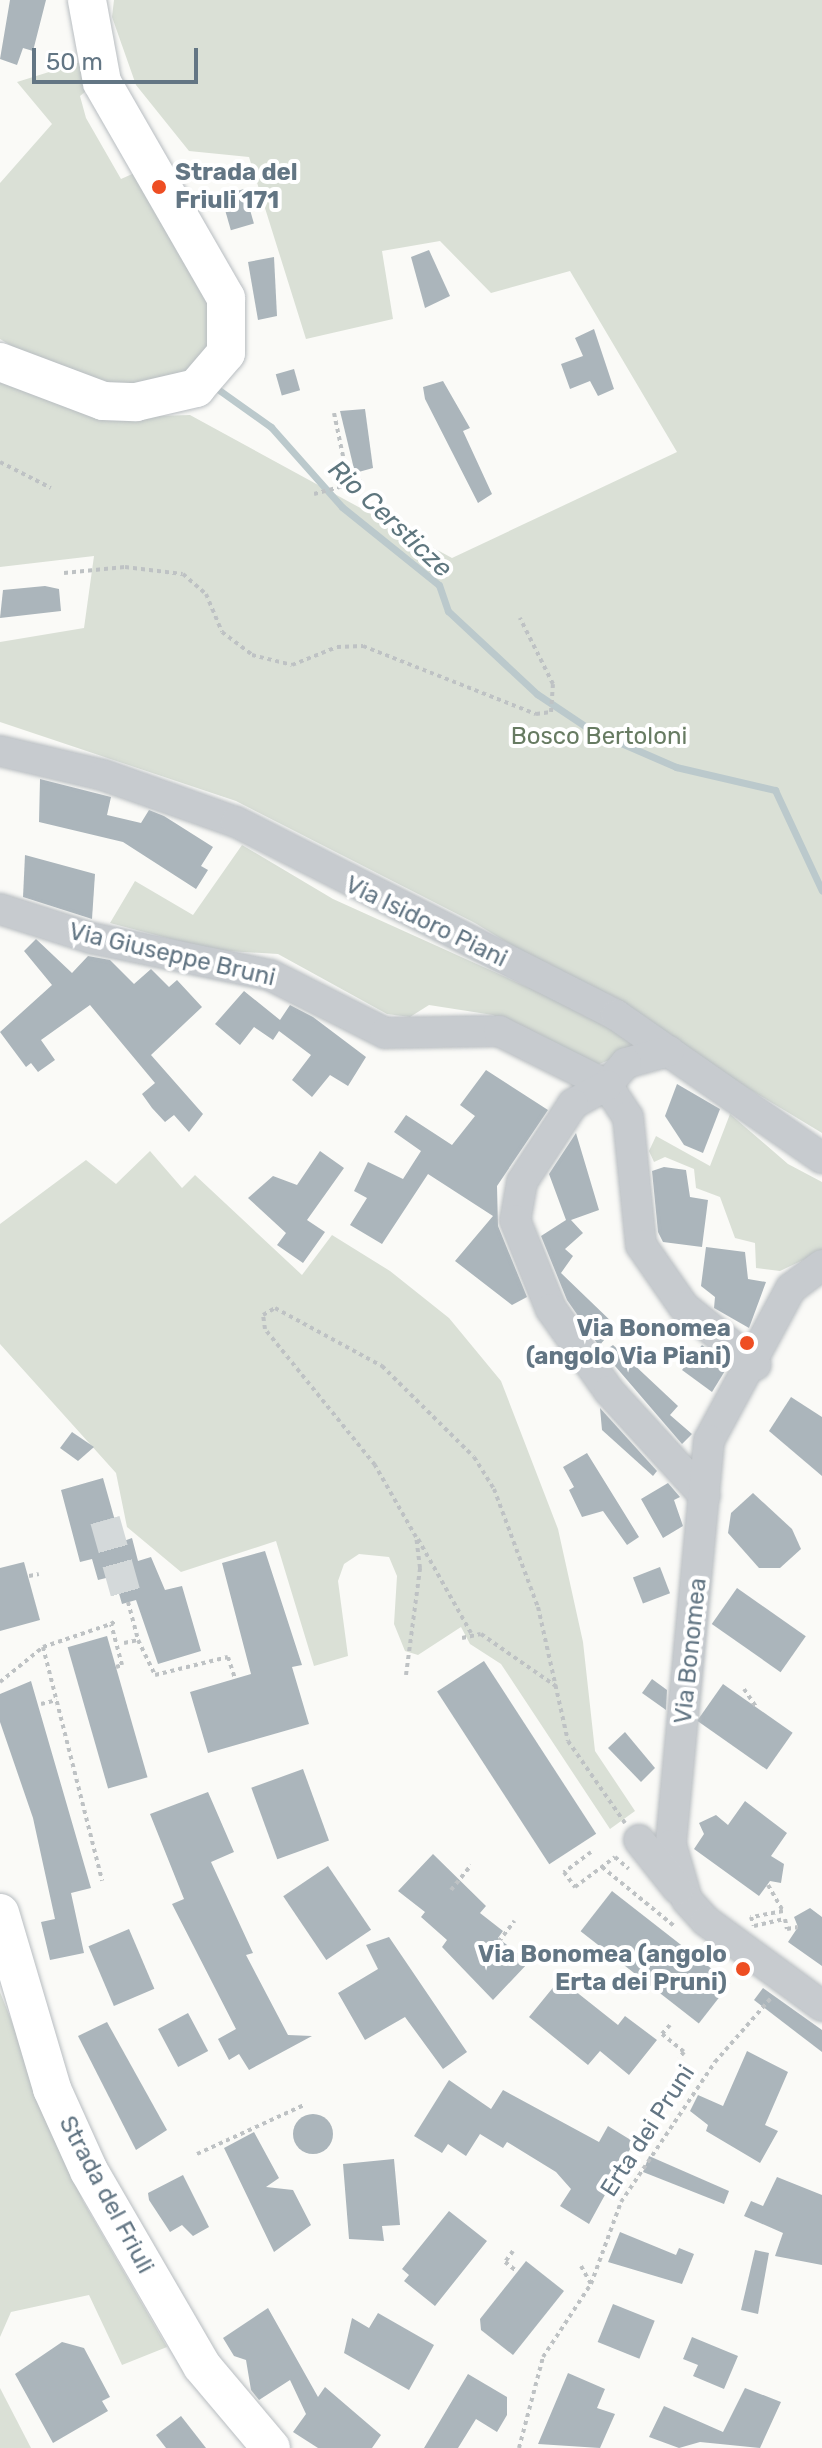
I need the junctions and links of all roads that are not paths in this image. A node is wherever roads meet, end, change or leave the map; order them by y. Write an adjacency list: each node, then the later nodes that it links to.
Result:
1 (87, 0): 2 (main road)
2 (0, 362)
3 (0, 751): 5 (street, Via Isidoro Piani)
4 (0, 909): 6 (street, Via Giuseppe Bruni)
5 (669, 1051): 6 (street); 7 (street, Via Isidoro Piani)
6 (607, 1085): 9 (street); 10 (street)
7 (822, 1158)
8 (822, 1265): 9 (street, Via Bonomea)
9 (756, 1365): 10 (street, Via Bonomea)
10 (705, 1496): 12 (street, Via Bonomea)
11 (632, 1847): 12 (street)
12 (687, 1900): 14 (street)
13 (0, 1913): 15 (main road, Strada del Friuli)
14 (822, 2006)
15 (271, 2448)

